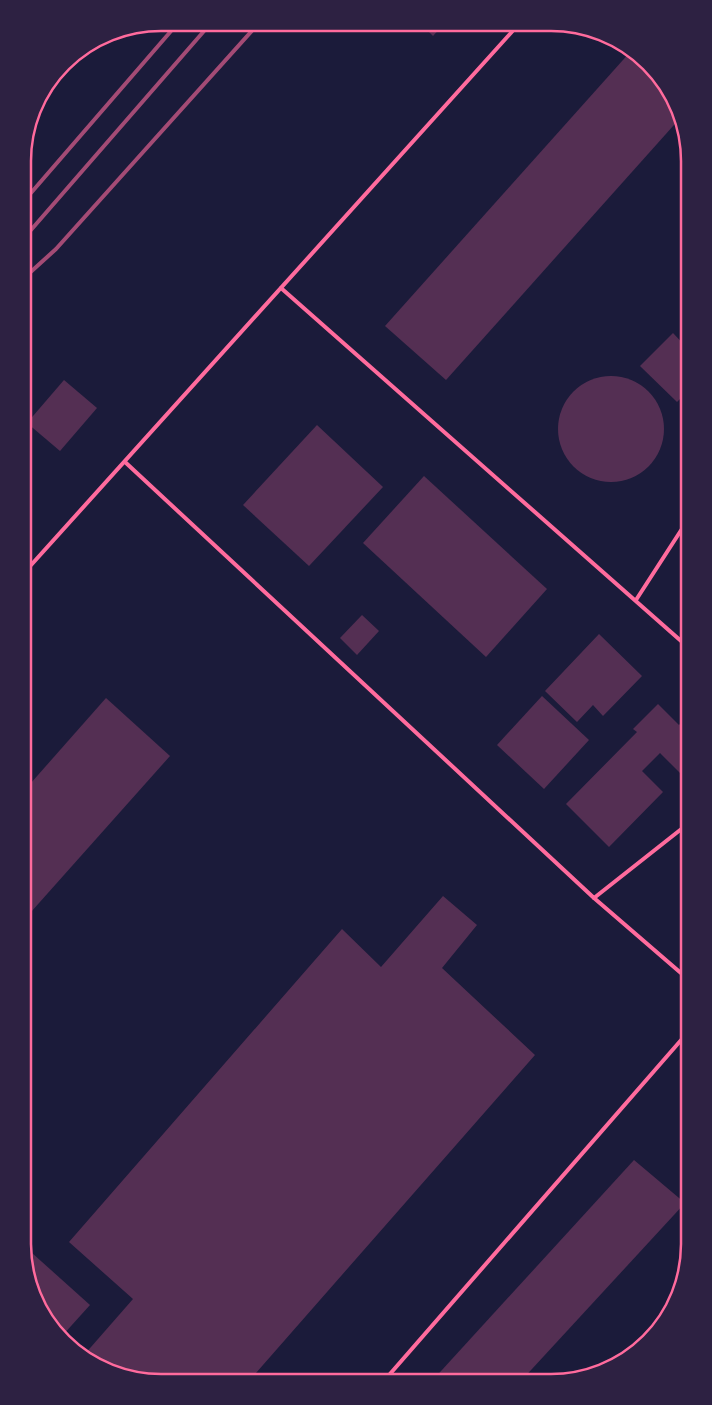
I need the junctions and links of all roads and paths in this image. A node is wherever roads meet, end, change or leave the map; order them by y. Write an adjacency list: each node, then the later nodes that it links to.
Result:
1 (513, 31): 2 (lane)
2 (281, 288): 3 (lane); 6 (lane)
3 (125, 462): 5 (lane); 9 (lane)
4 (681, 531): 6 (lane)
5 (32, 565)
6 (636, 600): 7 (lane)
7 (681, 640)
8 (680, 829): 9 (lane)
9 (594, 898): 10 (lane)
10 (680, 972)
11 (680, 1041): 12 (lane)
12 (390, 1374)

